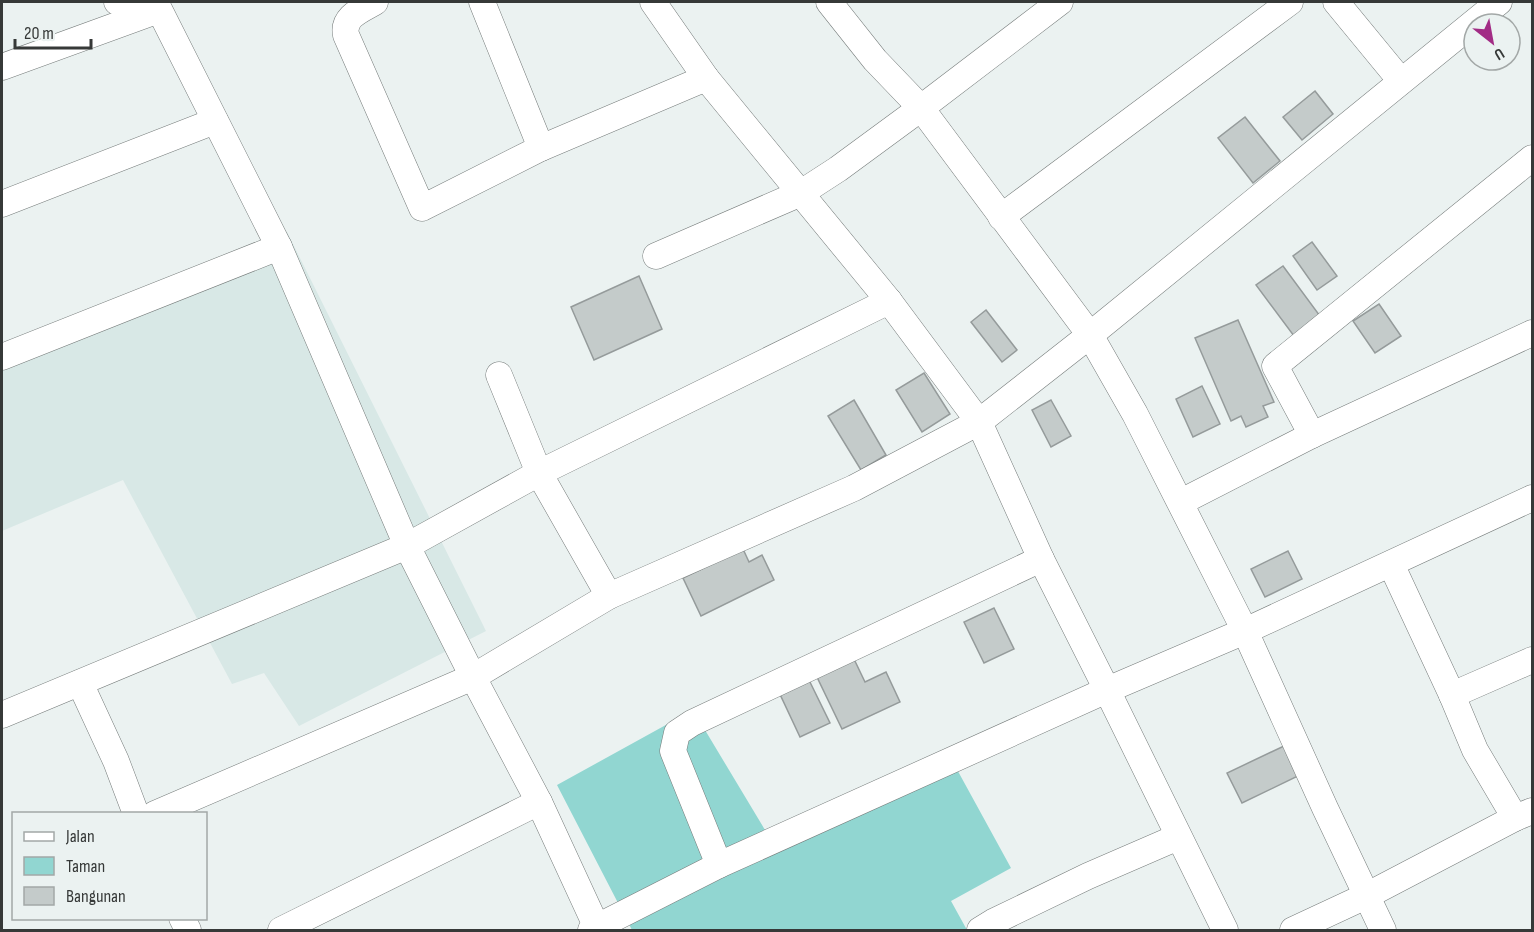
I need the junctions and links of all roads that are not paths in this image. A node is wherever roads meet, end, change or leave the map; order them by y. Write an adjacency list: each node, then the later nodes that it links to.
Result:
1 (117, 2): 10 (street)
2 (375, 2): 16 (street)
3 (482, 2): 16 (street)
4 (653, 2): 12 (street)
5 (829, 2): 14 (street)
6 (1060, 2): 14 (street)
7 (1290, 2): 20 (street)
8 (1336, 2): 13 (street)
9 (1499, 2): 13 (street)
10 (159, 9): 11 (street); 15 (street)
11 (2, 67)
12 (705, 78): 16 (street); 18 (street)
13 (1401, 81): 25 (street)
14 (921, 108): 18 (street); 20 (street)
15 (215, 121): 19 (street); 21 (street)
16 (541, 148)
17 (1533, 158): 29 (street)
18 (801, 193): 22 (street); 23 (street)
19 (2, 204)
20 (1001, 217): 25 (street)
21 (279, 247): 26 (street); 33 (street)
22 (656, 256)
23 (889, 301): 28 (street); 30 (street)
24 (1533, 333): 29 (street)
25 (1090, 335): 28 (street); 32 (street)
26 (2, 357)
27 (499, 375): 30 (street)
28 (979, 423): 34 (street); 36 (street)
29 (1312, 435): 32 (street)
30 (539, 472): 33 (street); 36 (street)
31 (1533, 498): 35 (street)
32 (1181, 502): 37 (street)
33 (407, 546): 39 (street); 40 (street)
34 (1041, 559): 41 (street); 49 (street)
35 (1391, 564): 37 (street); 42 (street)
36 (609, 596): 39 (street)
37 (1245, 631): 41 (street); 50 (street)
38 (1533, 660): 42 (street)
39 (473, 677): 44 (street); 46 (street)
40 (80, 683): 43 (street); 45 (street)
41 (1107, 690): 48 (street); 49 (street)
42 (1452, 695): 47 (street)
43 (2, 715)
44 (539, 802): 51 (street); 52 (street)
45 (136, 812)
46 (156, 812)
47 (1524, 815): 50 (street)
48 (1178, 837): 53 (street); 54 (street)
49 (719, 865): 52 (street)
50 (1366, 896): 55 (street); 56 (street)
51 (281, 930)
52 (595, 930)
53 (980, 930)
54 (1225, 930)
55 (1293, 930)
56 (1383, 930)

